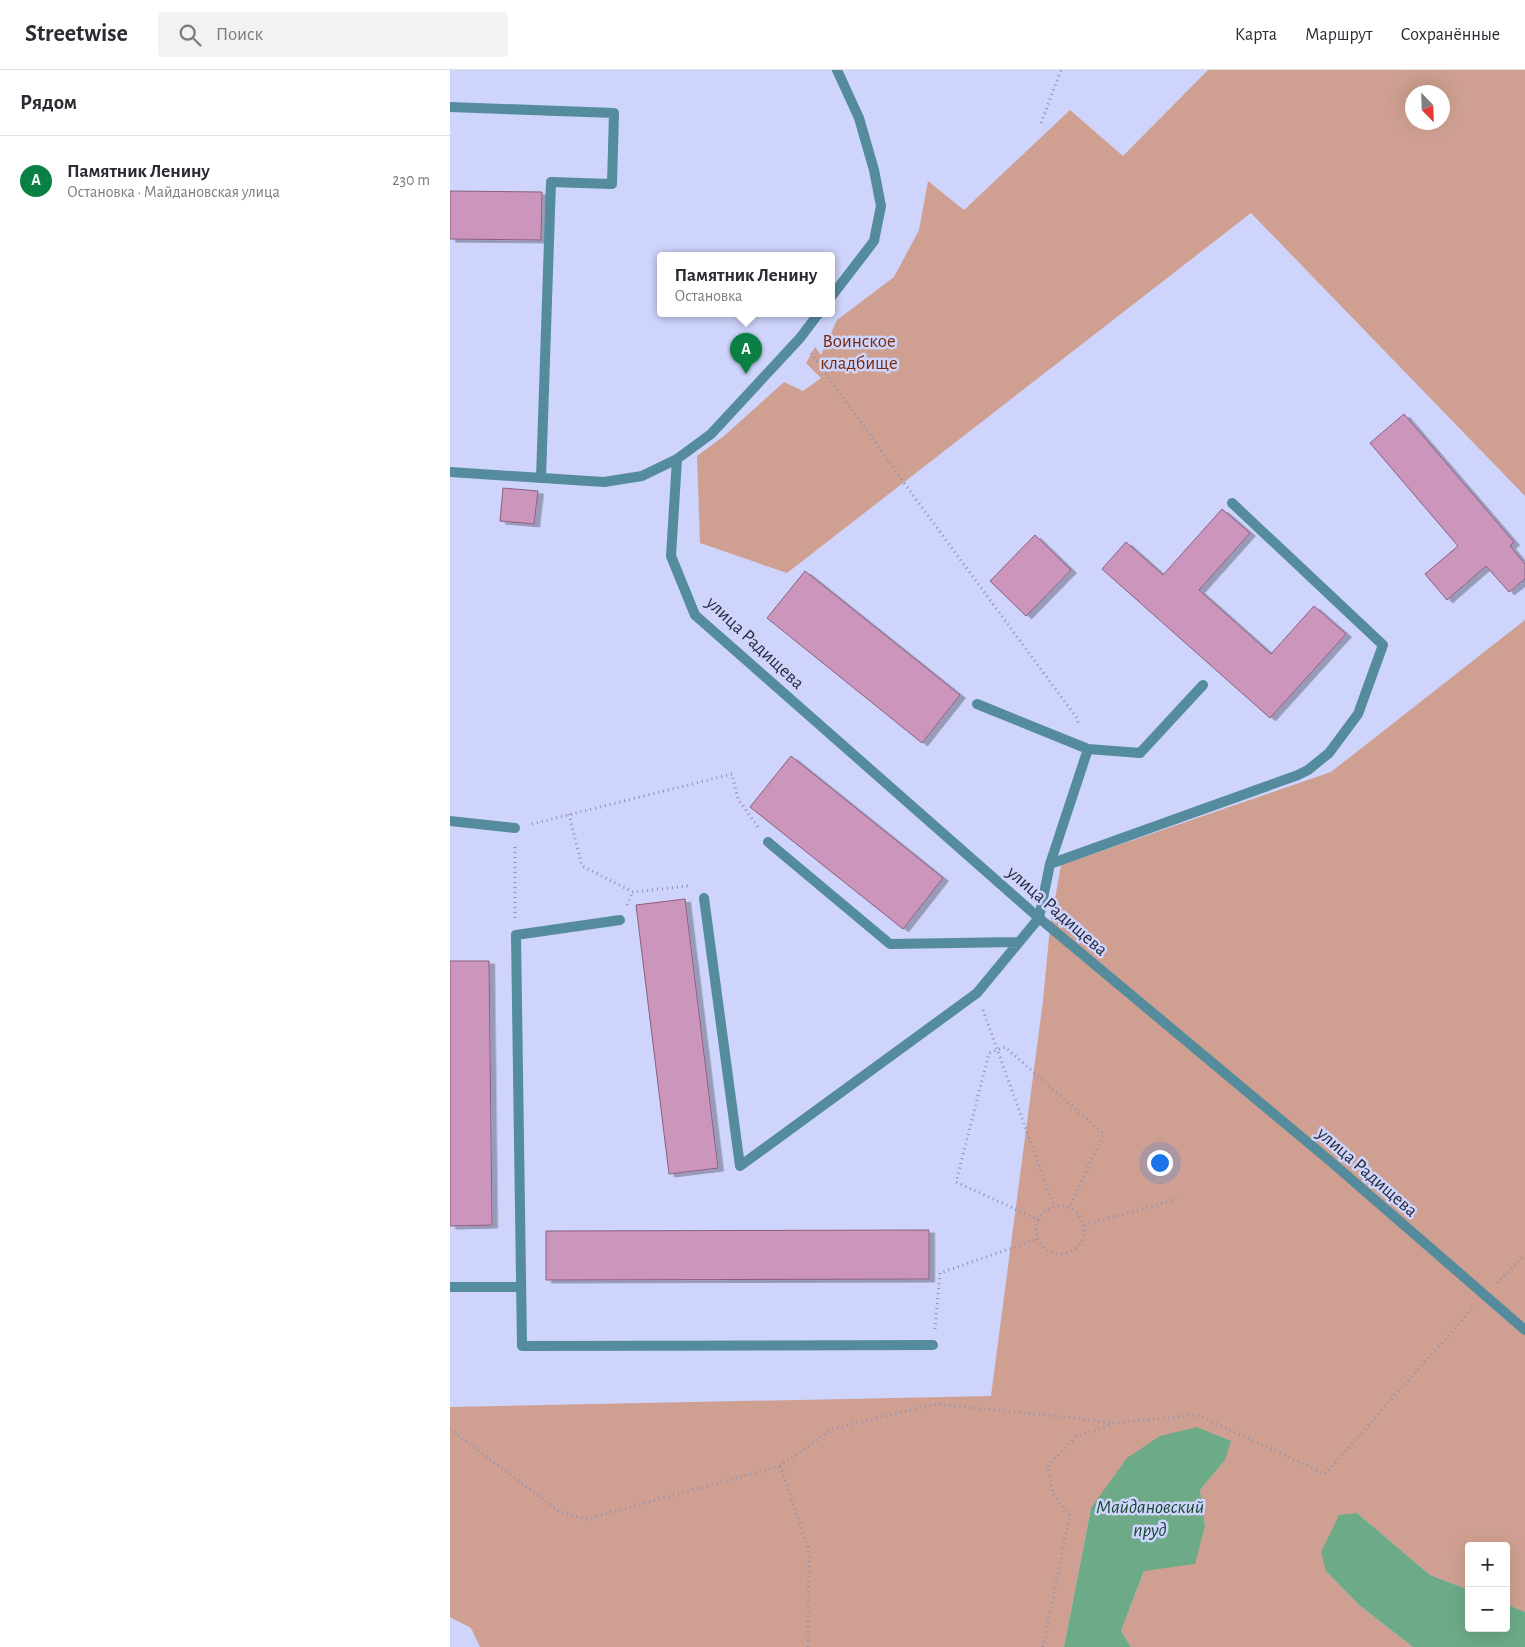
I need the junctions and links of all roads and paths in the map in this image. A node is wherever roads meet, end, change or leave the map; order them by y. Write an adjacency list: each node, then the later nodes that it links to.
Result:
1 (837, 70): 5 (street)
2 (1061, 70): 4 (path)
3 (450, 107): 10 (street)
4 (1041, 123)
5 (835, 292)
6 (816, 317): 7 (street)
7 (800, 338): 8 (street); 14 (path)
8 (677, 459): 10 (street); 21 (street, улица Радищева)
9 (450, 472): 10 (street)
10 (541, 478)
11 (1232, 503): 19 (street)
12 (1203, 685): 14 (street)
13 (977, 704): 14 (street)
14 (1088, 748): 19 (street)
15 (569, 814): 17 (path); 18 (path); 20 (path)
16 (450, 821): 17 (street)
17 (515, 828): 23 (path)
18 (768, 842): 24 (street)
19 (1050, 864): 21 (street)
20 (704, 898): 25 (street)
21 (1039, 918): 24 (street); 36 (street, улица Радищева)
22 (620, 920): 23 (street)
23 (516, 934): 34 (street)
24 (1018, 942): 25 (street)
25 (977, 993): 26 (path)
26 (997, 1050): 28 (path); 29 (path); 30 (path)
27 (1178, 1199): 31 (path)
28 (1054, 1207): 29 (path); 30 (path)
29 (1069, 1208): 31 (path)
30 (1039, 1220): 32 (path)
31 (1084, 1225): 32 (path)
32 (1038, 1239): 38 (path)
33 (1525, 1255): 36 (path)
34 (521, 1286): 35 (street); 38 (street)
35 (450, 1287)
36 (1485, 1296): 37 (street, улица Радищева); 39 (path)
37 (1525, 1330)
38 (933, 1345)
39 (1112, 1423): 41 (path); 43 (path)
40 (450, 1429): 41 (path)
41 (780, 1466): 42 (path)
42 (808, 1647)
43 (1043, 1647)

